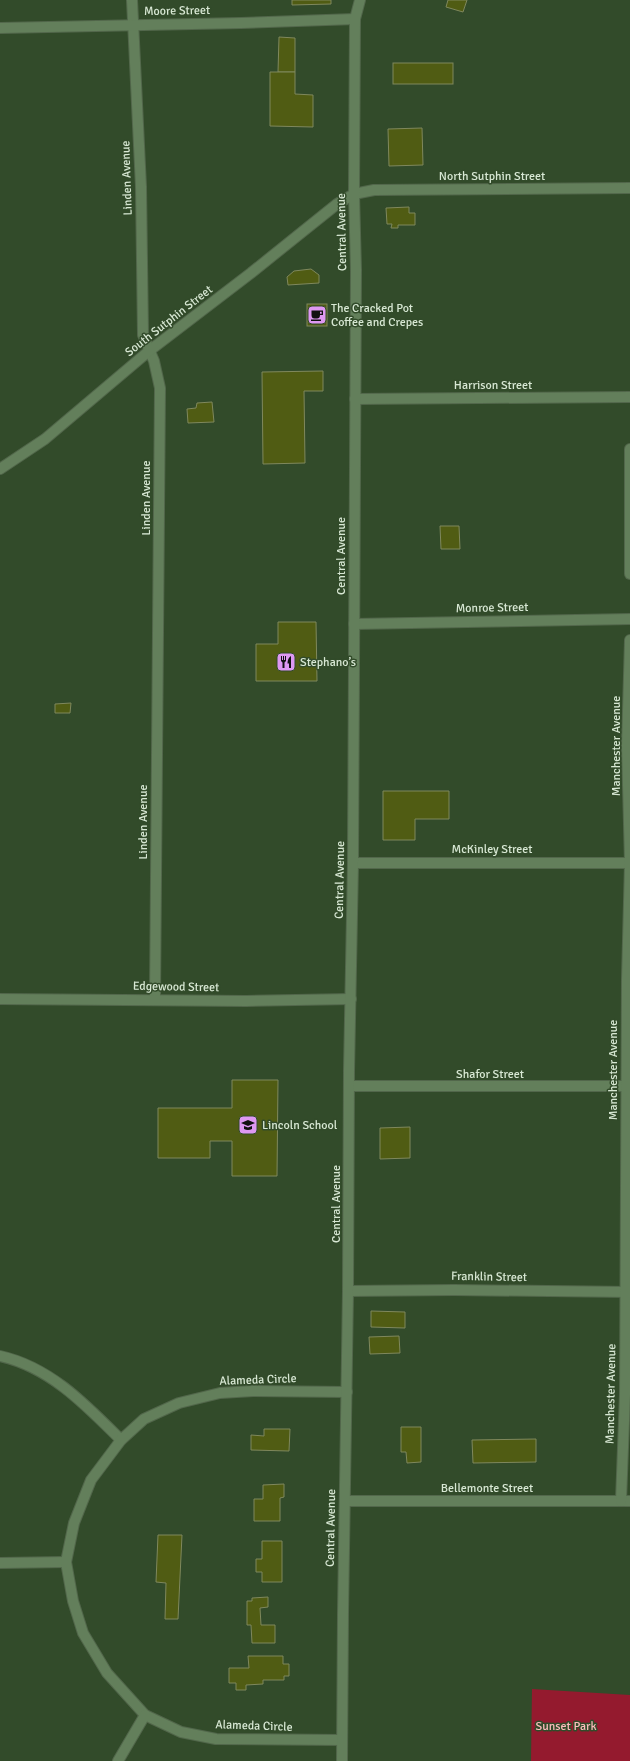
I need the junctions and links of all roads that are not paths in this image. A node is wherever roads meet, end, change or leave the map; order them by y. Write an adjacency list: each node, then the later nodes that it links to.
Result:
1 (132, 0): 5 (street, Linden Avenue)
2 (352, 0): 4 (street)
3 (360, 0): 4 (street, Central Avenue)
4 (355, 19): 5 (street, Moore Street); 8 (street, Central Avenue)
5 (132, 25): 6 (street, Moore Street); 9 (street, Linden Avenue)
6 (0, 28)
7 (630, 188): 8 (street, North Sutphin Street)
8 (354, 194): 9 (street, South Sutphin Street); 11 (street, Central Avenue)
9 (149, 351): 13 (street, South Sutphin Street); 22 (street, Linden Avenue)
10 (630, 397): 11 (street, Harrison Street)
11 (355, 399): 16 (street, Central Avenue)
12 (630, 449): 14 (street)
13 (0, 469)
14 (630, 574)
15 (630, 619): 16 (street, Monroe Street)
16 (354, 624): 18 (street, Central Avenue)
17 (630, 640): 19 (street, Manchester Avenue)
18 (353, 863): 19 (street, McKinley Street); 21 (street, Central Avenue)
19 (630, 863): 24 (street, Manchester Avenue)
20 (0, 998): 22 (street, Edgewood Street)
21 (351, 999): 22 (street, Edgewood Street); 23 (street, Central Avenue)
22 (155, 1000)
23 (349, 1086): 24 (street, Shafor Street); 25 (street, Central Avenue)
24 (628, 1086): 26 (street, Manchester Avenue)
25 (348, 1291): 26 (street, Franklin Street); 28 (street, Central Avenue)
26 (627, 1292): 31 (street, Manchester Avenue)
27 (0, 1356): 29 (street)
28 (346, 1392): 29 (street, Alameda Circle); 30 (street, Central Avenue)
29 (121, 1440): 33 (street, Alameda Circle)
30 (345, 1501): 31 (street, Bellemonte Street); 35 (street, Central Avenue)
31 (626, 1501)
32 (0, 1562): 33 (street)
33 (66, 1562): 34 (street, Alameda Circle)
34 (145, 1715): 35 (street, Alameda Circle); 36 (street)
35 (342, 1740): 37 (street, Central Avenue)
36 (118, 1761)
37 (342, 1761)

